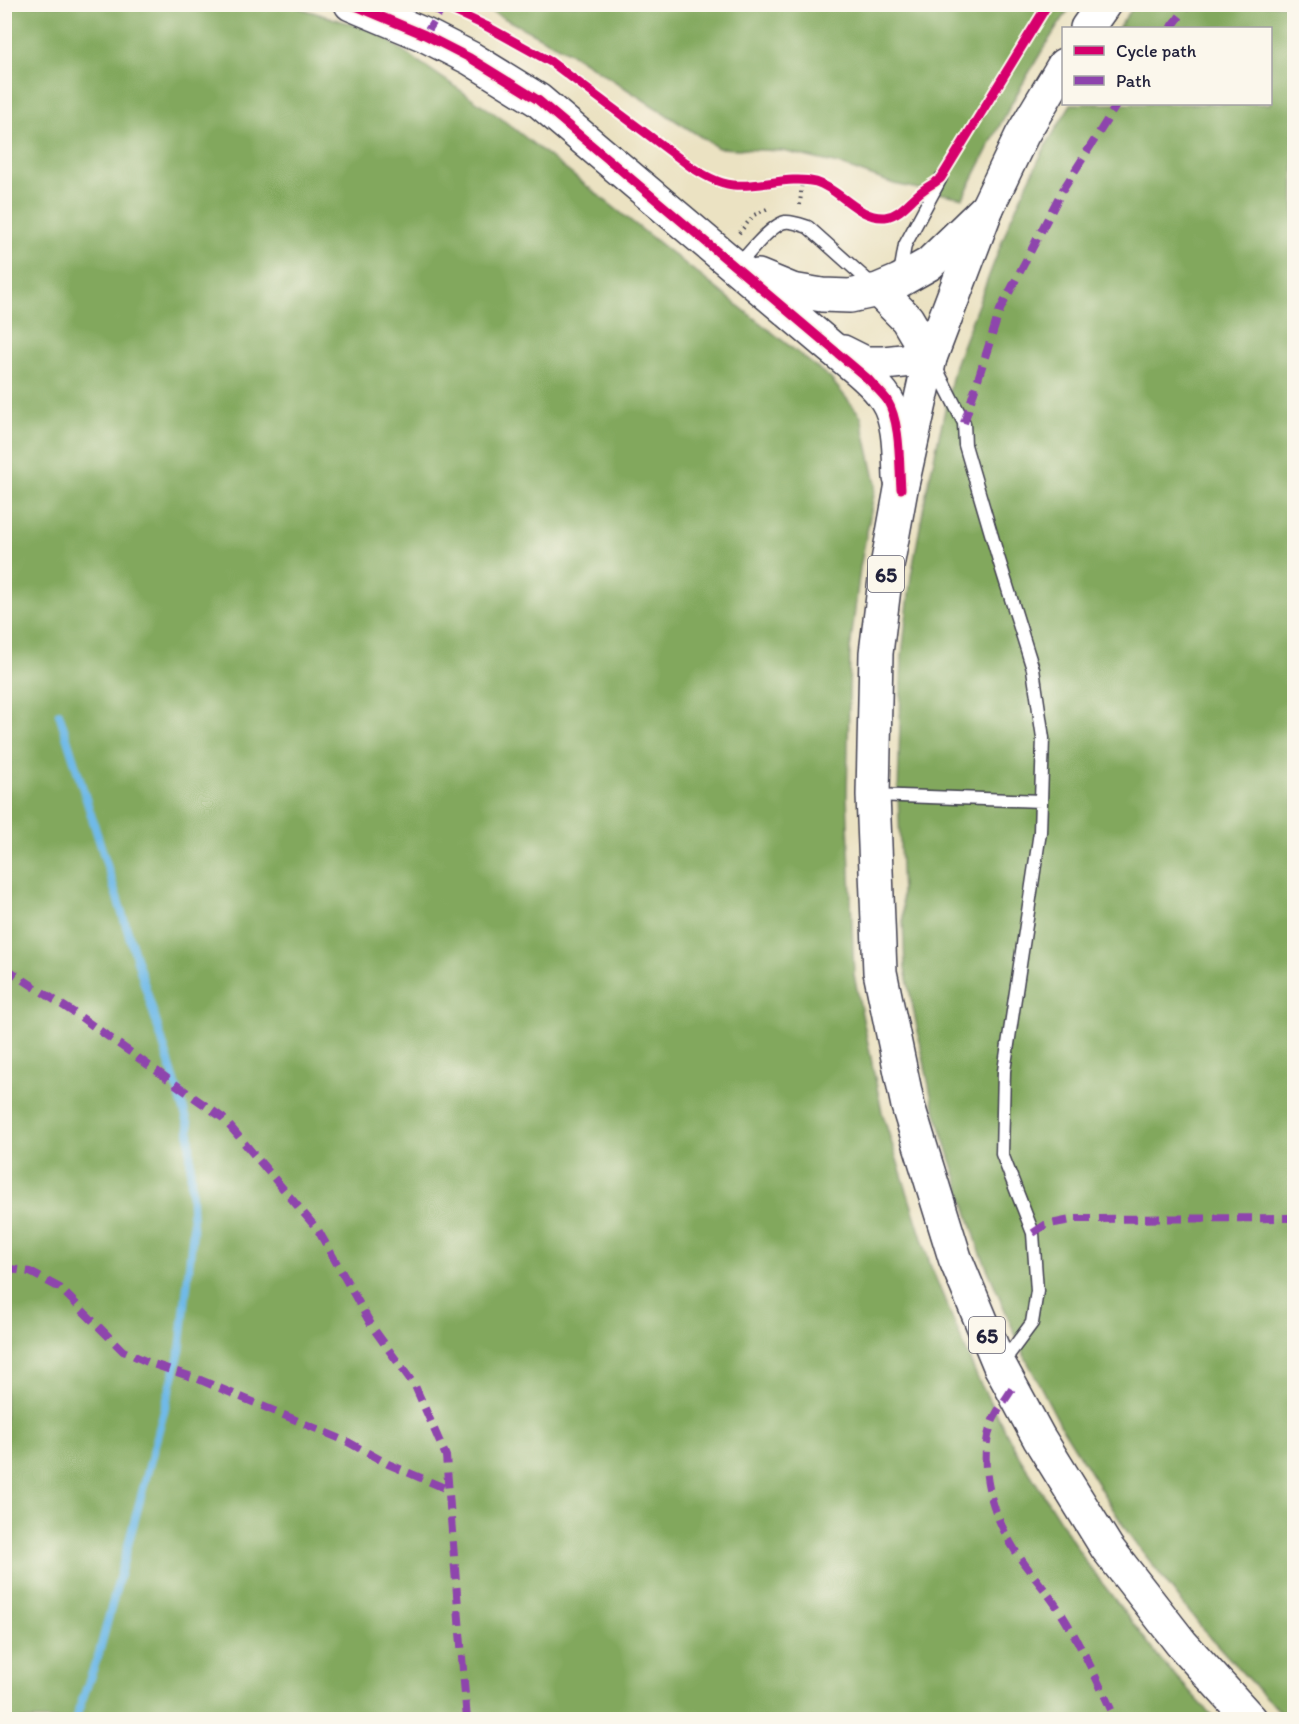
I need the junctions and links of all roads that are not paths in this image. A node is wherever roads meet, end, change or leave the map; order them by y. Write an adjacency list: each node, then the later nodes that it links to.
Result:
1 (351, 4): 7 (main road)
2 (1104, 4): 3 (main road)
3 (1088, 27)
4 (1062, 68): 6 (main road, 65)
5 (941, 178): 8 (lane)
6 (987, 208): 8 (main road); 10 (main road, 65)
7 (736, 267): 8 (main road); 8 (lane); 9 (main road)
8 (889, 286): 10 (main road)
9 (827, 344): 10 (main road); 11 (main road)
10 (930, 358): 11 (main road, 65); 13 (lane)
11 (901, 489): 12 (main road, 65)
12 (873, 795): 13 (lane); 14 (main road, 65)
13 (1041, 801): 14 (lane)
14 (1000, 1366): 15 (main road, 65)
15 (1251, 1719)

